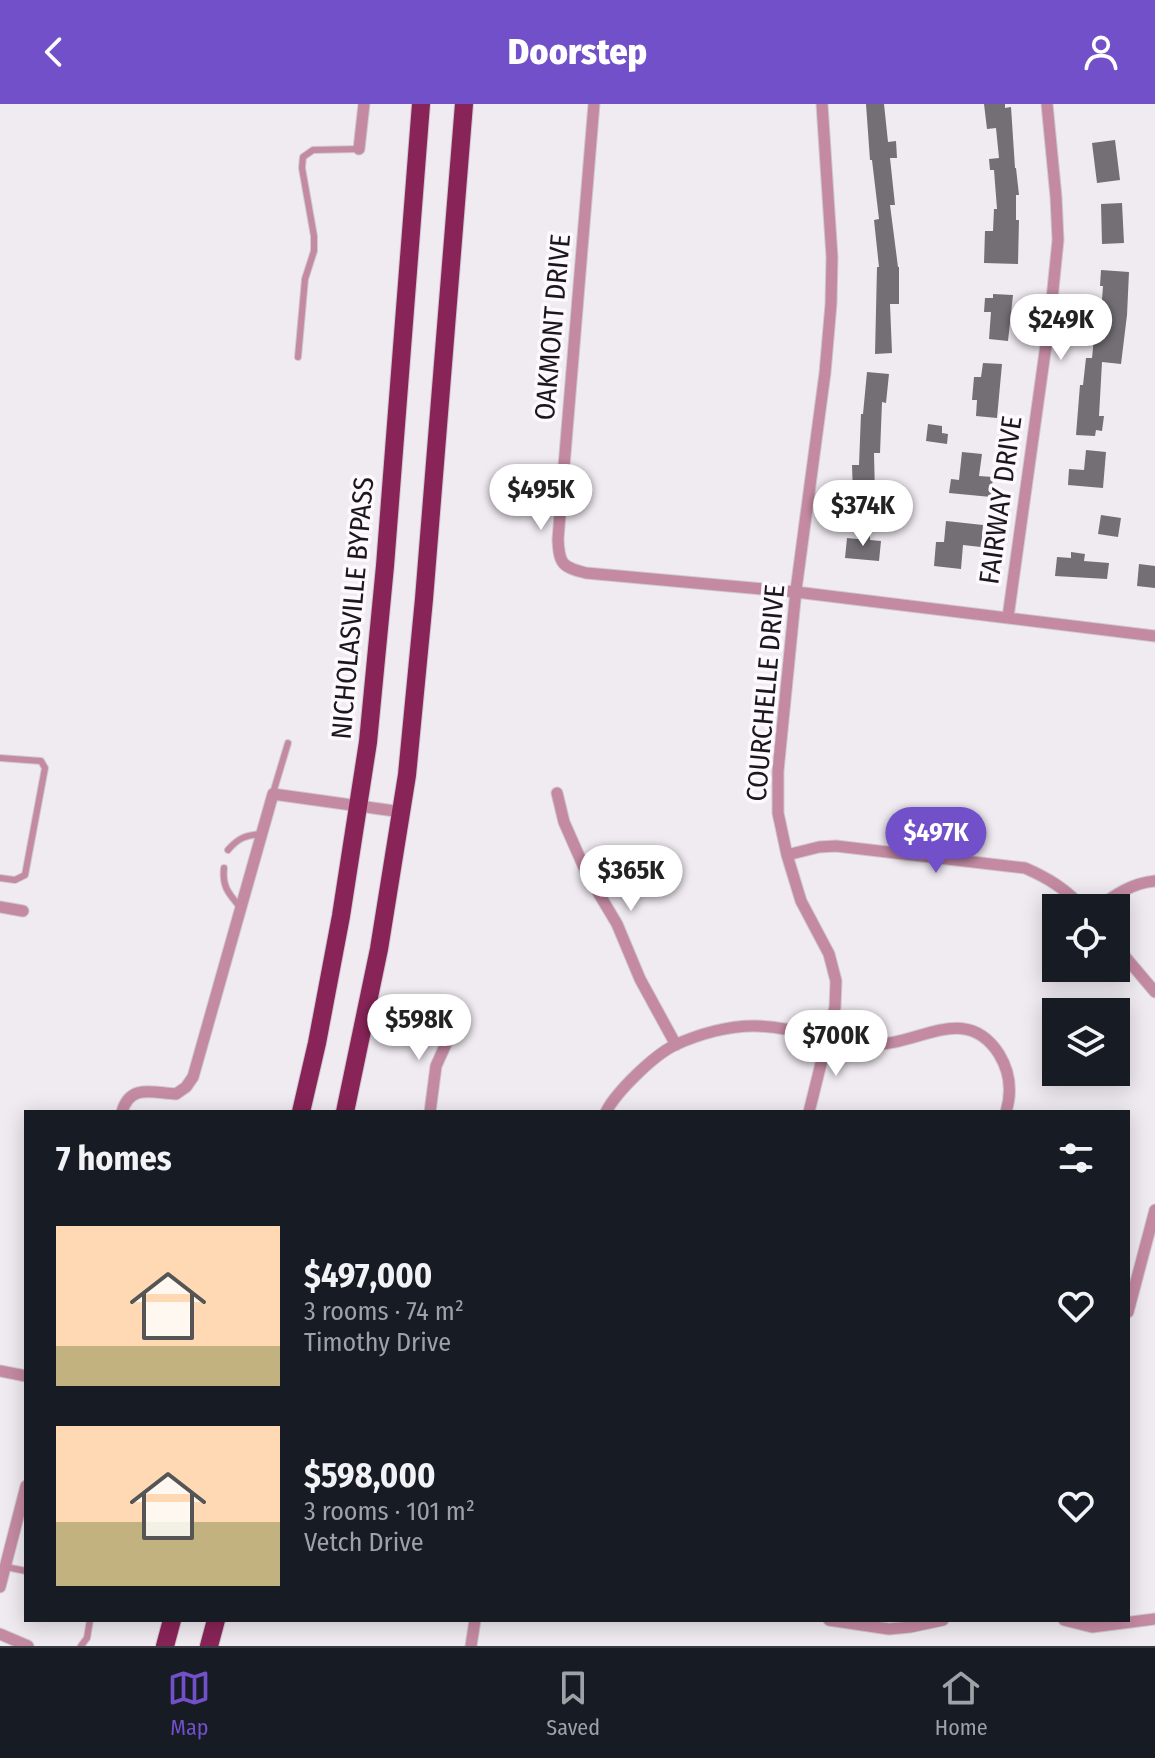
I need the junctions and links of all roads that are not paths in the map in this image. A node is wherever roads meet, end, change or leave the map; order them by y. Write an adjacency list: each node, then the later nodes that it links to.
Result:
1 (364, 104): 7 (street)
2 (421, 104): 16 (highway, NICHOLASVILLE BYPASS)
3 (464, 104): 17 (highway)
4 (594, 104): 9 (street, OAKMONT DRIVE)
5 (822, 104): 9 (street, COURCHELLE DRIVE)
6 (1047, 104): 10 (street, FAIRWAY DRIVE)
7 (359, 149): 8 (lane)
8 (298, 357)
9 (796, 592): 10 (street, OAKMONT DRIVE); 20 (street, COURCHELLE DRIVE)
10 (1008, 617): 11 (street, OAKMONT DRIVE)
11 (1155, 636)
12 (288, 743): 15 (lane)
13 (0, 758): 22 (lane)
14 (557, 793): 33 (street)
15 (273, 794): 16 (street); 18 (street)
16 (359, 807): 17 (street); 35 (highway, NICHOLASVILLE BYPASS)
17 (402, 812): 36 (highway)
18 (262, 834): 19 (lane); 27 (street)
19 (228, 850)
20 (787, 855): 24 (street); 32 (street, COURCHELLE DRIVE)
21 (224, 868): 27 (lane)
22 (0, 878)
23 (1155, 881): 25 (street)
24 (1069, 894)
25 (1117, 894)
26 (0, 907): 28 (street)
27 (241, 907): 34 (street)
28 (23, 911)
29 (1130, 963): 30 (street)
30 (1155, 992)
31 (454, 1026): 37 (street)
32 (828, 1036): 33 (street); 39 (street, COURCHELLE DRIVE); 40 (street)
33 (676, 1045): 38 (street)
34 (123, 1110)
35 (301, 1110)
36 (345, 1110)
37 (430, 1110)
38 (607, 1110)
39 (810, 1110)
40 (1007, 1110)
41 (1155, 1210): 42 (street)
42 (1130, 1304)
43 (0, 1371): 44 (street)
44 (24, 1376)
45 (24, 1503): 46 (street)
46 (21, 1528): 47 (street)
47 (5, 1567): 48 (lane); 49 (street)
48 (24, 1571)
49 (0, 1587)
50 (1155, 1619): 57 (street)
51 (90, 1622): 60 (lane)
52 (171, 1622): 61 (highway)
53 (215, 1622): 62 (highway)
54 (475, 1622): 63 (street)
55 (842, 1622): 56 (street)
56 (934, 1622)
57 (1072, 1622)
58 (0, 1634): 59 (street)
59 (28, 1646)
60 (81, 1646)
61 (165, 1646)
62 (209, 1646)
63 (471, 1646)

